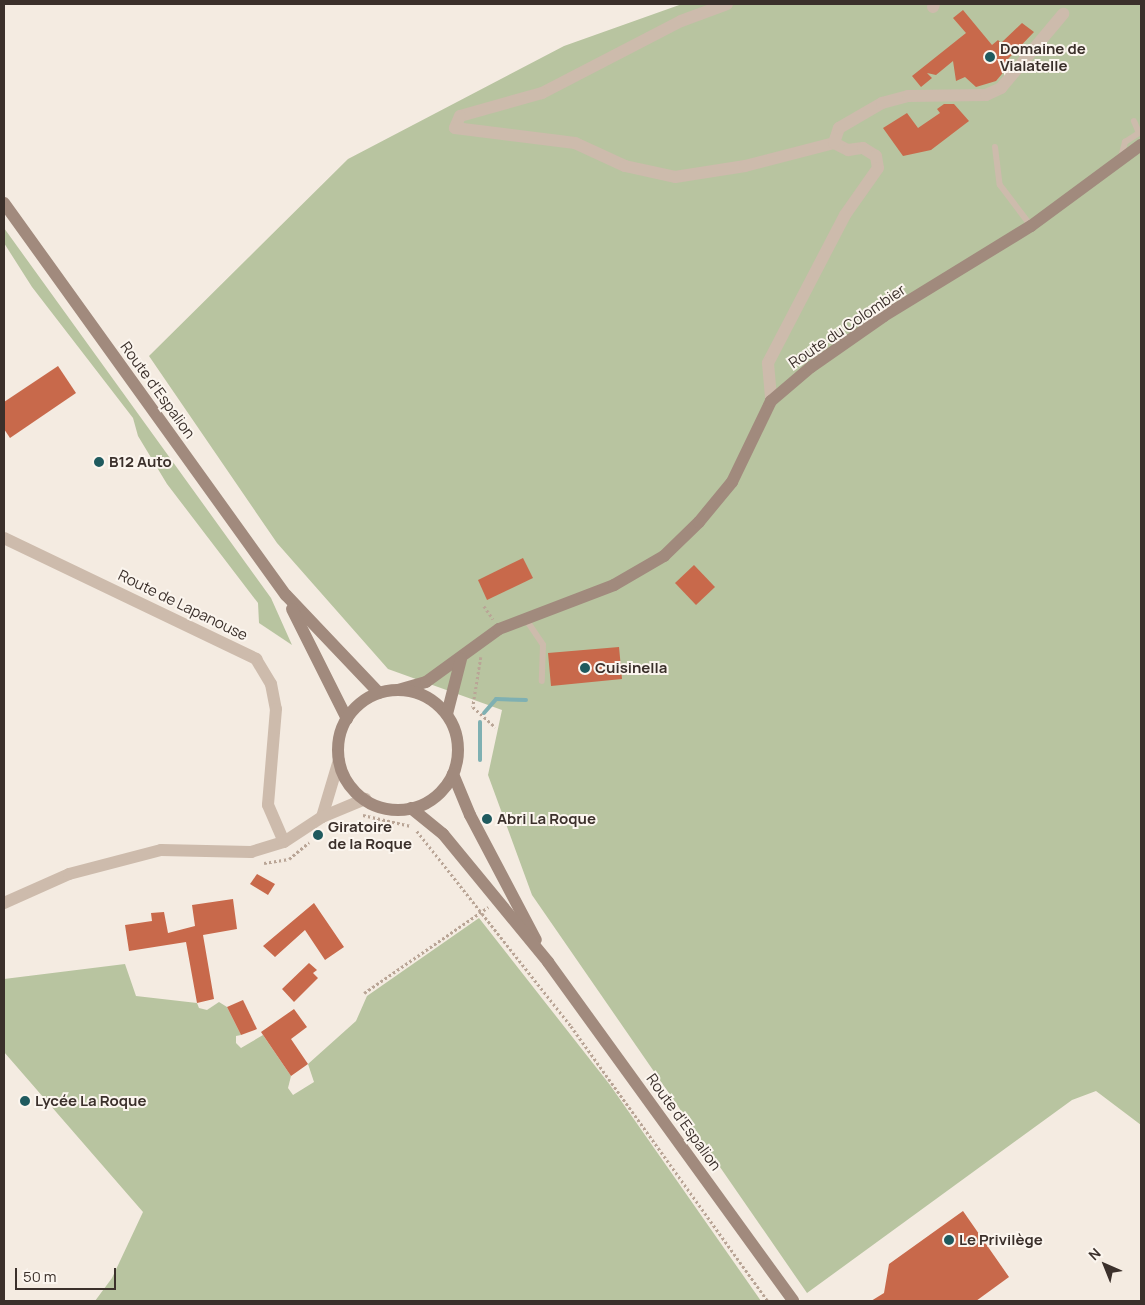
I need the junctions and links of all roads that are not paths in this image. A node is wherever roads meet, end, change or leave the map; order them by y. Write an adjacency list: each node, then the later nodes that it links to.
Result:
1 (727, 4): 4 (street)
2 (1063, 14): 4 (street)
3 (1134, 120): 7 (lane)
4 (834, 143): 10 (street)
5 (1141, 145): 7 (main road, Route du Colombier)
6 (995, 147): 9 (lane)
7 (1120, 161): 9 (main road, Route du Colombier)
8 (4, 203): 12 (main road, Route d'Espalion)
9 (1030, 226): 10 (main road, Route du Colombier)
10 (771, 401): 13 (main road, Route du Colombier)
11 (4, 538): 25 (street, Route de Lapanouse)
12 (286, 595): 17 (main road, Route d'Espalion); 19 (main road, Route d'Espalion)
13 (525, 618): 14 (main road, Route du Colombier); 15 (lane)
14 (461, 659): 16 (main road, Route du Colombier); 18 (main road)
15 (542, 681)
16 (398, 690): 17 (main road); 18 (main road)
17 (379, 693): 19 (main road)
18 (447, 714): 21 (main road)
19 (347, 719): 20 (main road)
20 (340, 760): 22 (main road); 24 (street)
21 (453, 774): 23 (main road); 27 (main road, Route d'Espalion)
22 (365, 799): 23 (main road); 24 (street)
23 (411, 808): 27 (main road, Route d'Espalion)
24 (322, 817): 25 (street)
25 (284, 842): 26 (street)
26 (4, 903)
27 (548, 962): 28 (main road, Route d'Espalion)
28 (793, 1301)

